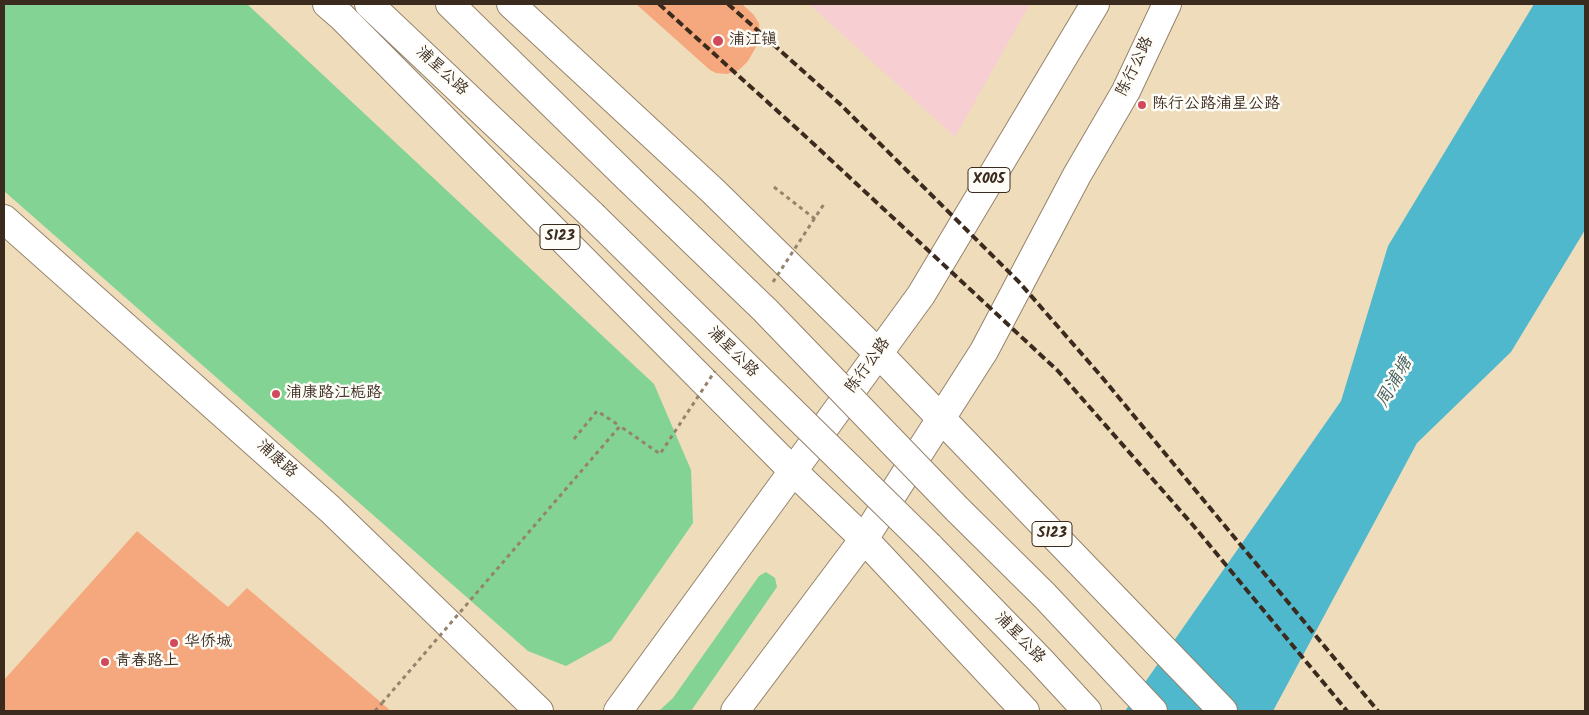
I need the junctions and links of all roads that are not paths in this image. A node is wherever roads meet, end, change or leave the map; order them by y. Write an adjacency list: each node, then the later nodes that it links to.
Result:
1 (327, 4): 10 (main road, 浦星公路 / S123)
2 (369, 4): 16 (main road, 浦星公路 / S123, bridge)
3 (450, 4): 17 (main road, bridge)
4 (511, 4): 8 (main road, S123)
5 (1095, 4): 8 (main road, 陈行公路 / X005)
6 (1167, 4): 9 (main road, 陈行公路)
7 (4, 219): 12 (main road, 浦康路)
8 (878, 353): 9 (main road, S123); 10 (main road, 陈行公路)
9 (941, 419): 11 (main road, 陈行公路); 18 (main road, S123)
10 (793, 471): 11 (main road, 浦星公路 / S123); 13 (main road, 陈行公路)
11 (864, 539): 14 (main road, 陈行公路); 15 (main road, 浦星公路 / S123)
12 (539, 711)
13 (618, 711)
14 (735, 711)
15 (1025, 711)
16 (1087, 711)
17 (1153, 711)
18 (1223, 711)

